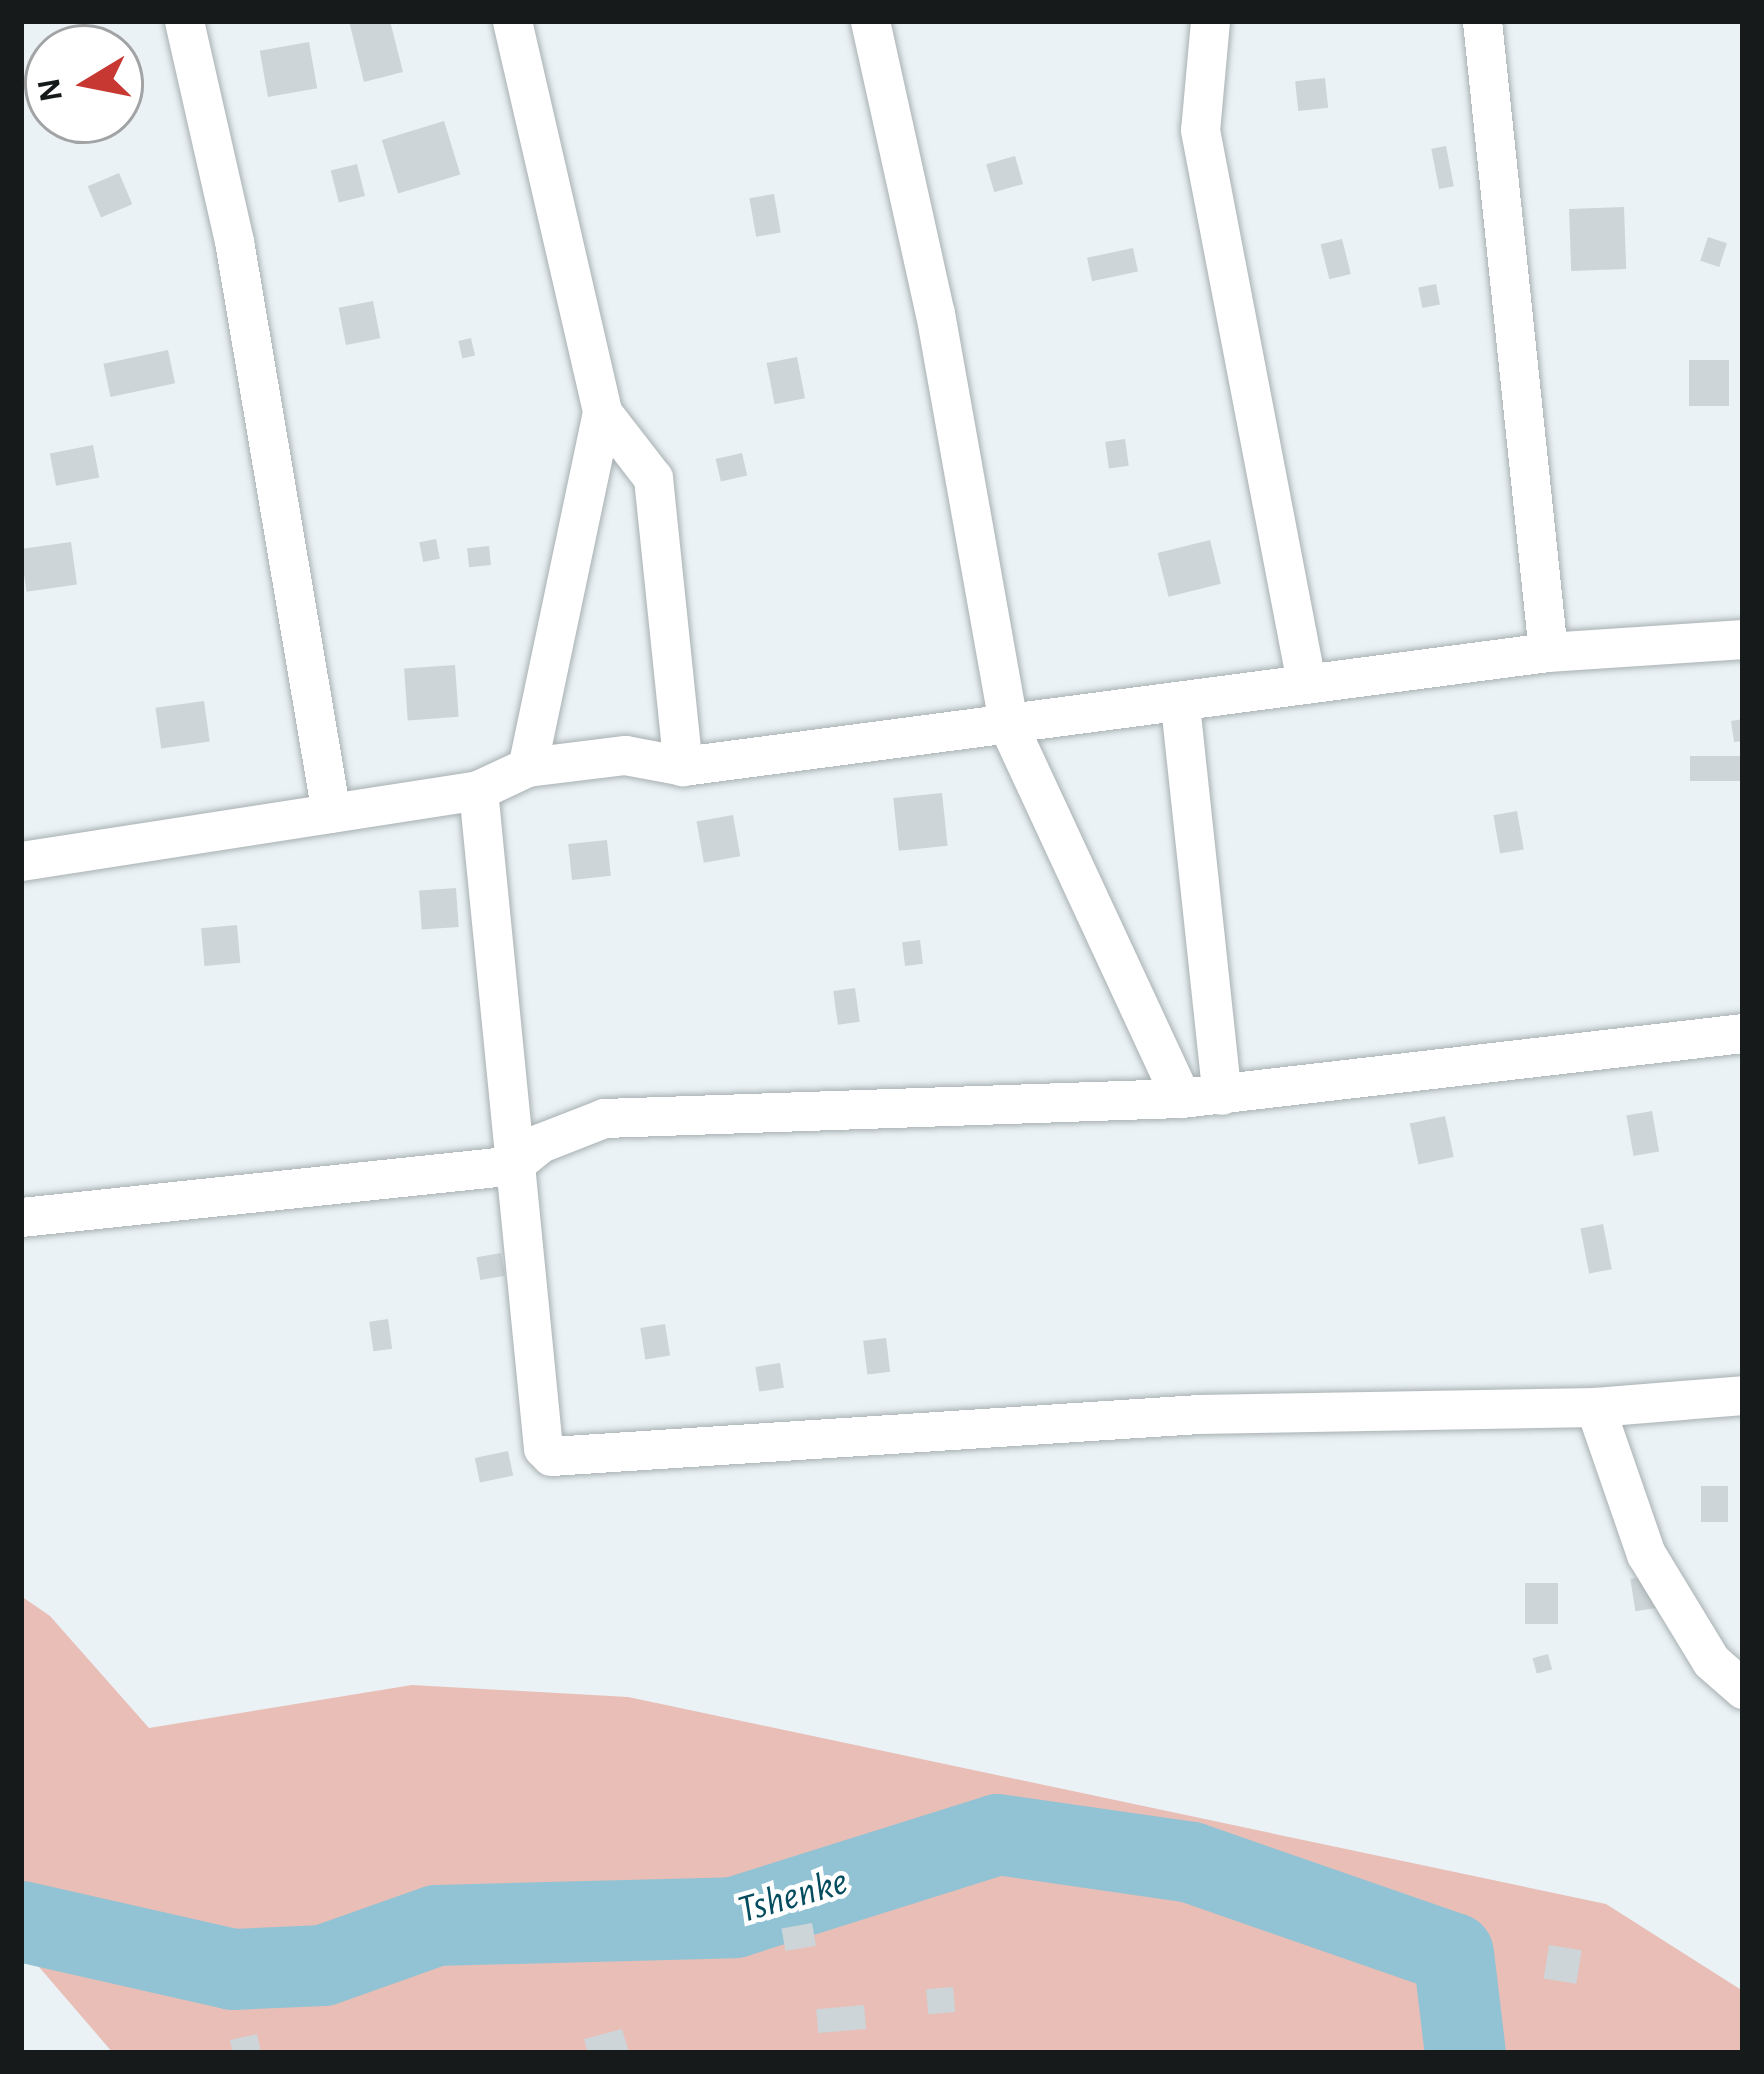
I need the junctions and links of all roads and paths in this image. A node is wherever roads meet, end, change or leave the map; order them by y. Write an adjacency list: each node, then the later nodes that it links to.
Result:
1 (184, 21): 15 (street)
2 (512, 21): 6 (street)
3 (871, 21): 11 (street)
4 (1210, 21): 9 (street)
5 (1482, 21): 8 (street)
6 (602, 412): 12 (street); 13 (street)
7 (1743, 639): 8 (street)
8 (1548, 652): 9 (street)
9 (1306, 682): 10 (street)
10 (1180, 705): 11 (street); 18 (street)
11 (1009, 727): 12 (street); 19 (street)
12 (683, 766): 13 (street)
13 (527, 767): 14 (street)
14 (478, 790): 15 (street); 20 (street)
15 (331, 813): 16 (street)
16 (21, 861)
17 (1743, 1033): 18 (street)
18 (1222, 1095): 19 (street)
19 (1180, 1098): 20 (street)
20 (513, 1165): 21 (street); 23 (street)
21 (21, 1217)
22 (1743, 1395): 23 (street)
23 (1595, 1407): 24 (street)
24 (1743, 1689)

